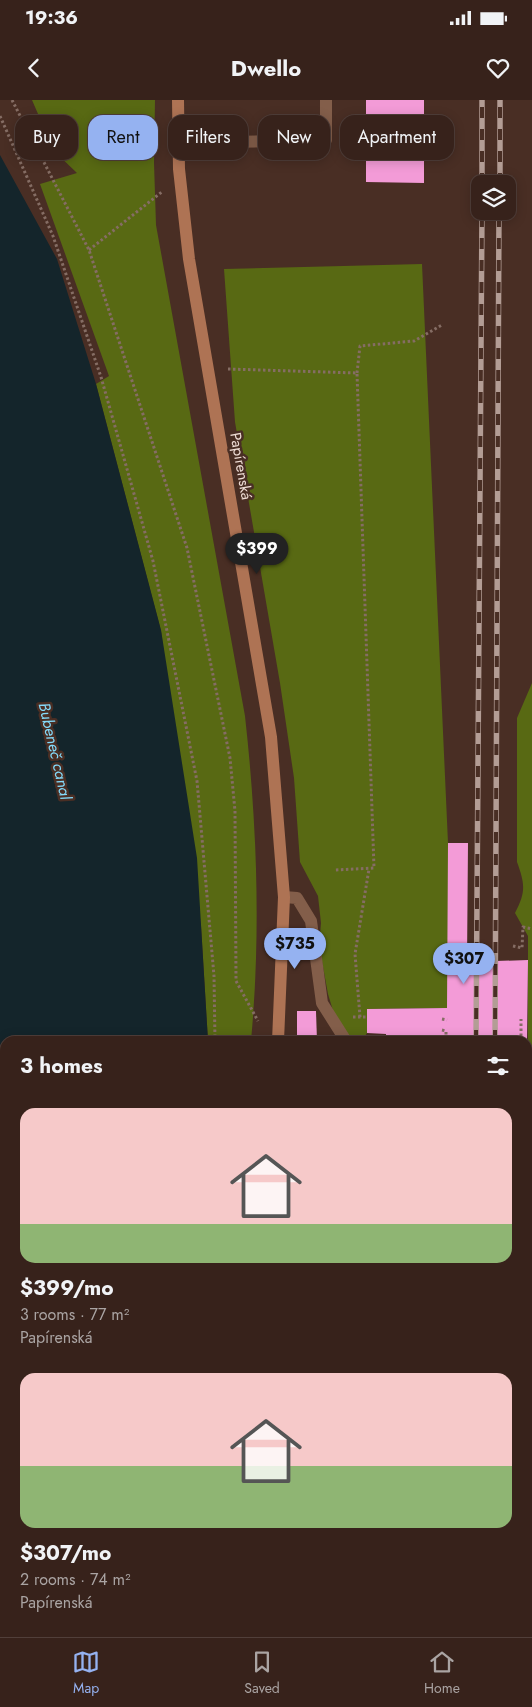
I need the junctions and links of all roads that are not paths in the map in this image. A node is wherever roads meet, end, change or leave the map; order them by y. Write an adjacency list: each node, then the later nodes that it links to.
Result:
1 (178, 100): 3 (street, Papírenská)
2 (326, 100): 4 (street)
3 (178, 115)
4 (248, 142)
5 (179, 160): 6 (street, Papírenská)
6 (284, 897): 7 (street, Papírenská); 8 (street)
7 (278, 1036)
8 (343, 1036)

